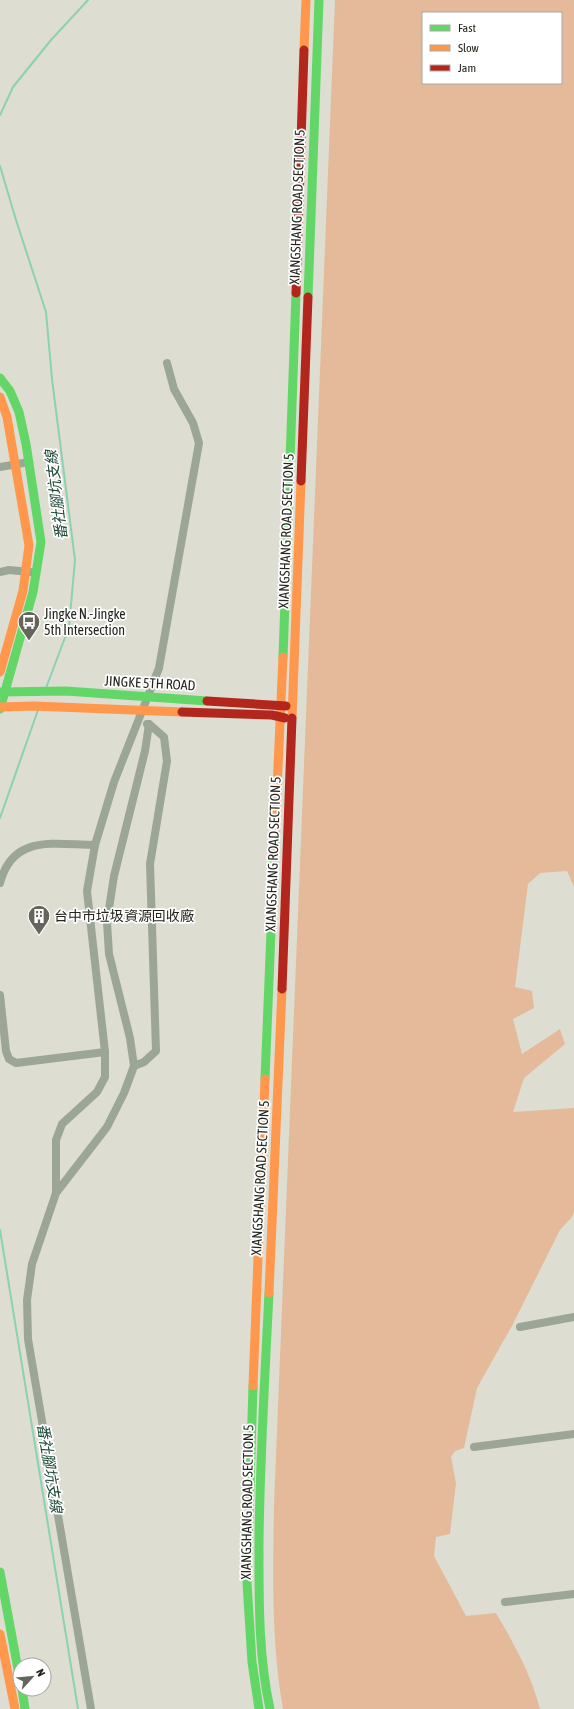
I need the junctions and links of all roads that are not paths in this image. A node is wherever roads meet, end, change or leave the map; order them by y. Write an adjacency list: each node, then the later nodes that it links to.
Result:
1 (306, 0): 14 (main road, XIANGSHANG ROAD SECTION 5)
2 (319, 0): 16 (main road, XIANGSHANG ROAD SECTION 5)
3 (167, 363): 19 (street)
4 (0, 378): 6 (main road)
5 (0, 397): 7 (main road)
6 (29, 462): 7 (street); 11 (main road)
7 (16, 464): 8 (street); 10 (main road)
8 (0, 467)
9 (0, 572): 10 (street)
10 (24, 572): 11 (street); 12 (main road)
11 (37, 572): 13 (main road)
12 (0, 672)
13 (3, 692): 14 (main road, JINGKE 5TH ROAD); 15 (main road)
14 (280, 705): 16 (main road, JINGKE 5TH ROAD); 17 (main road, XIANGSHANG ROAD SECTION 5)
15 (0, 708): 17 (main road, JINGKE 5TH ROAD)
16 (296, 708): 18 (main road, XIANGSHANG ROAD SECTION 5)
17 (279, 716): 18 (main road, JINGKE 5TH ROAD); 40 (main road, XIANGSHANG ROAD SECTION 5)
18 (295, 720): 41 (main road, XIANGSHANG ROAD SECTION 5)
19 (136, 724): 20 (street); 21 (street)
20 (150, 724): 25 (street); 25 (street)
21 (95, 845): 22 (street); 24 (street)
22 (0, 883)
23 (0, 995): 24 (street)
24 (105, 1052): 26 (street)
25 (134, 1066): 26 (street)
26 (56, 1193): 39 (street)
27 (574, 1317): 28 (street)
28 (520, 1327)
29 (574, 1434): 30 (street)
30 (474, 1447)
31 (0, 1572): 35 (main road)
32 (574, 1594): 33 (street)
33 (505, 1602)
34 (0, 1634): 37 (main road)
35 (16, 1657)
36 (23, 1697): 38 (main road)
37 (15, 1709)
38 (25, 1709)
39 (92, 1709)
40 (259, 1709)
41 (270, 1709)

